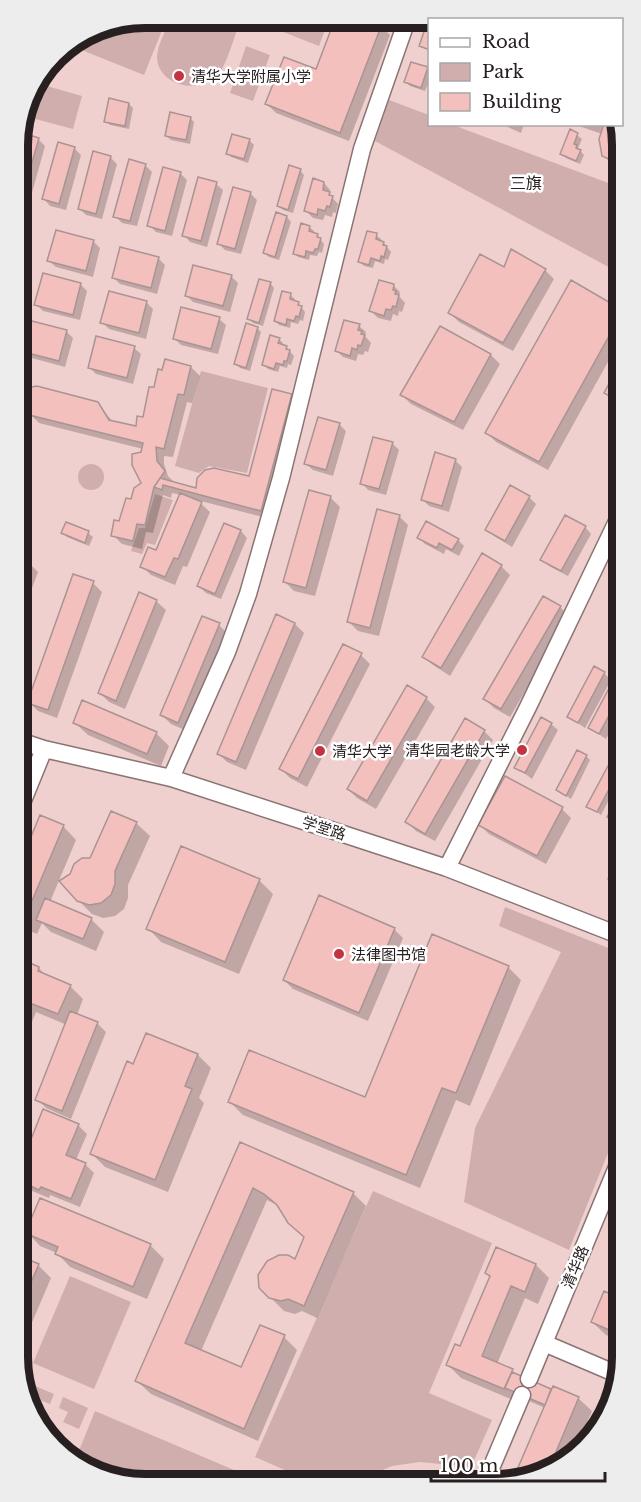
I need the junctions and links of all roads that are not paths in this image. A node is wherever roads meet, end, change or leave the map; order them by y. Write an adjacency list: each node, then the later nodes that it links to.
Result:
1 (404, 28): 5 (street)
2 (612, 532): 7 (street)
3 (29, 744): 4 (street, 学堂路)
4 (44, 749): 5 (street, 学堂路); 6 (street)
5 (171, 778): 7 (street, 学堂路)
6 (28, 787)
7 (447, 868): 8 (street, 学堂路)
8 (612, 932)
9 (612, 1179): 10 (street, 清华路)
10 (544, 1343): 11 (street); 12 (street, 清华路)
11 (611, 1372)
12 (529, 1379)
13 (522, 1395): 14 (street)
14 (489, 1474)

